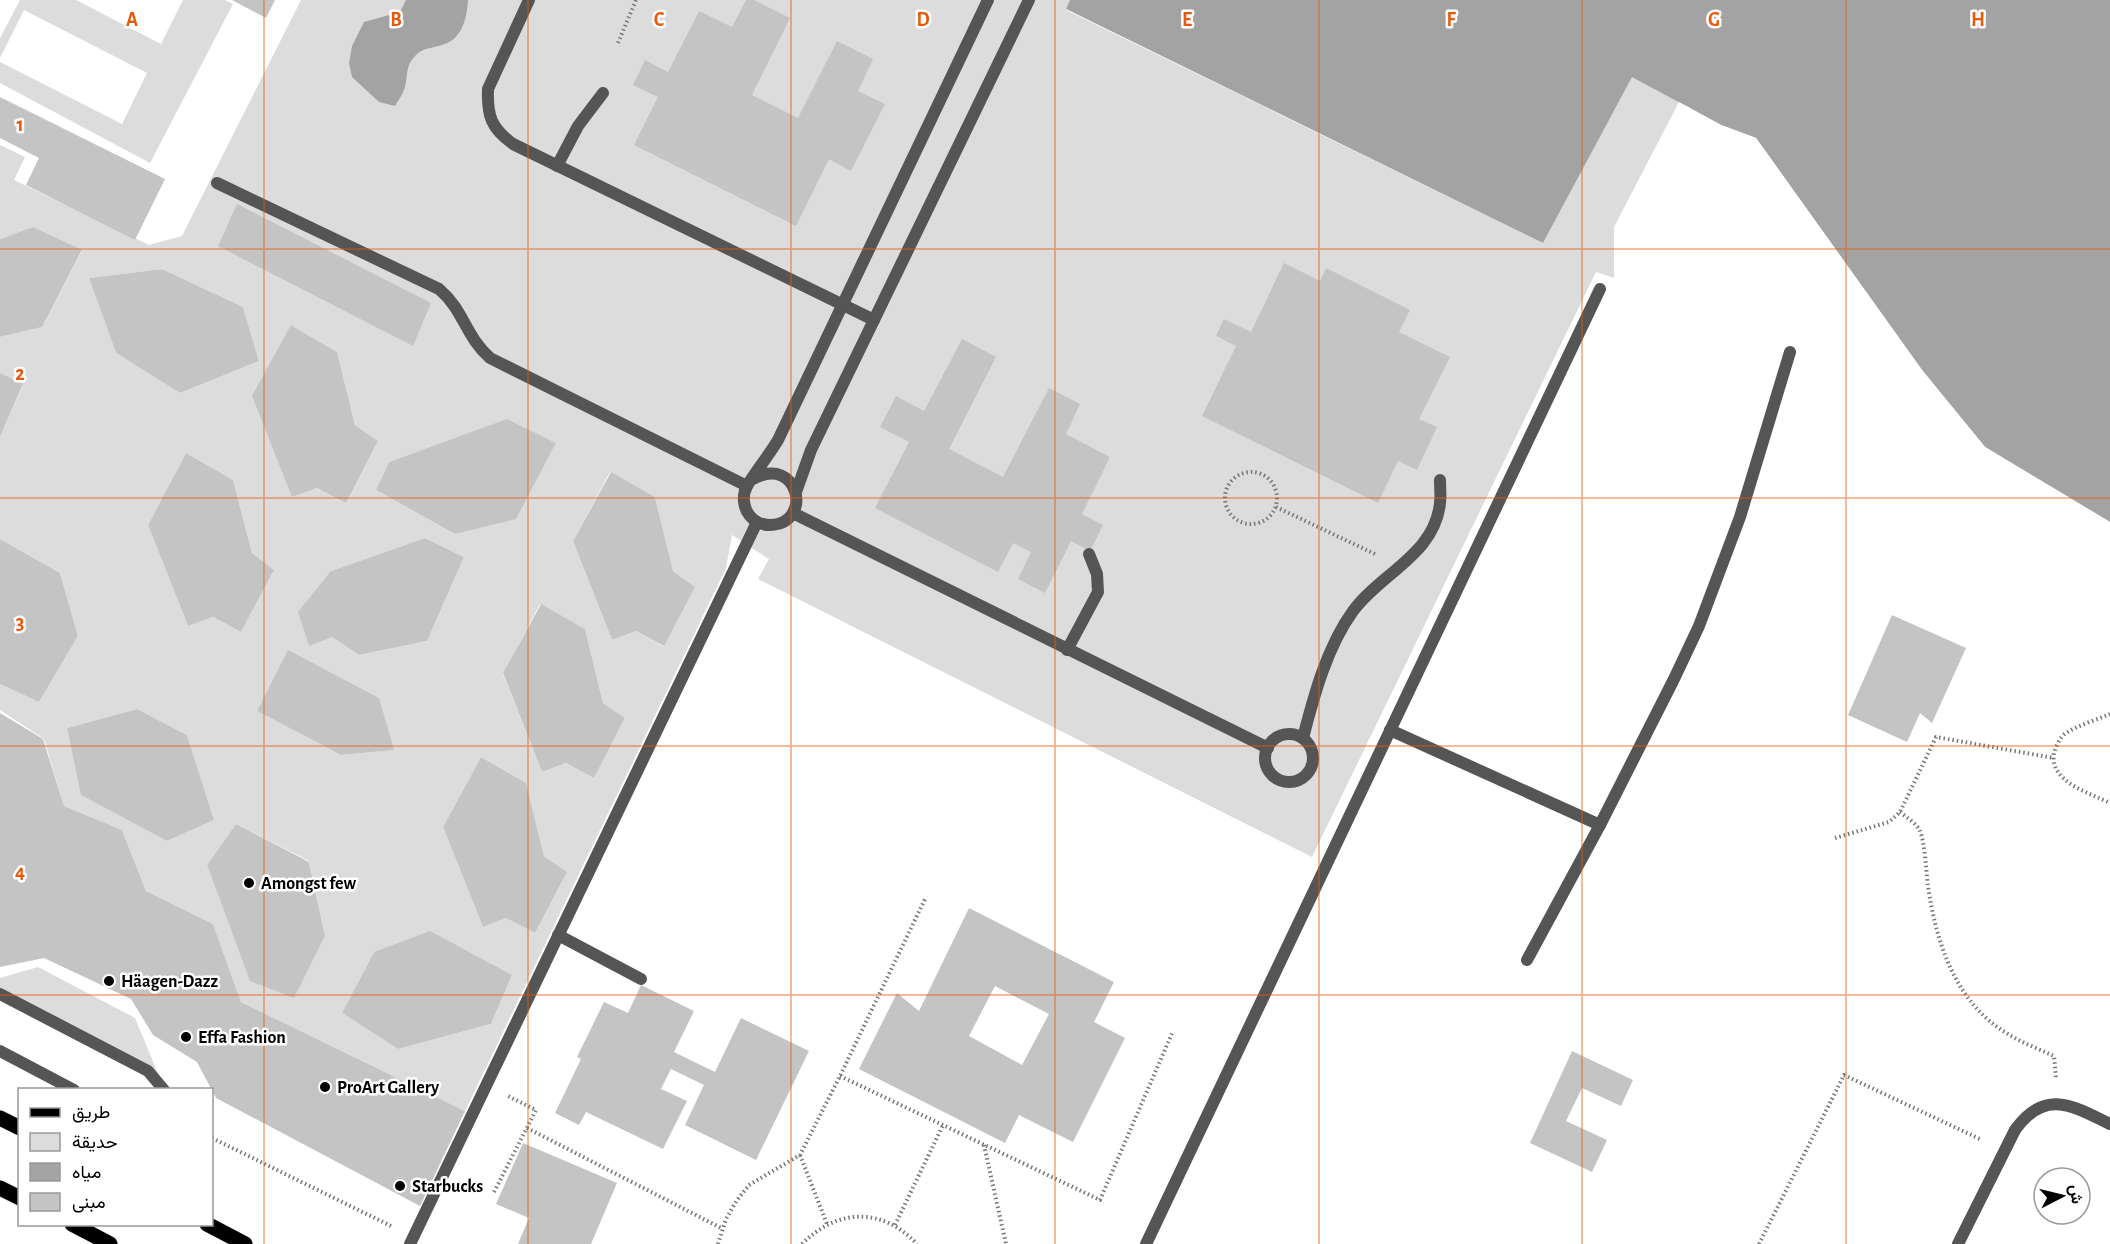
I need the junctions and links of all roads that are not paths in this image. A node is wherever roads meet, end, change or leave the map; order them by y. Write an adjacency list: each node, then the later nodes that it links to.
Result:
1 (530, 0): 5 (street)
2 (988, 0): 8 (street)
3 (1029, 0): 9 (street)
4 (603, 93): 5 (street)
5 (557, 166): 8 (street)
6 (217, 183): 12 (street)
7 (1600, 289): 18 (street)
8 (842, 304): 9 (street); 12 (street)
9 (874, 320): 13 (street)
10 (1790, 352): 21 (street)
11 (1440, 480): 19 (street)
12 (750, 482): 13 (street); 15 (street)
13 (796, 492): 14 (street)
14 (793, 513): 15 (street); 17 (street)
15 (757, 522): 22 (street)
16 (1089, 554): 17 (street)
17 (1068, 650): 20 (street)
18 (1390, 730): 21 (street); 39 (street)
19 (1302, 738): 20 (street); 20 (street)
20 (1268, 748)
21 (1600, 825): 23 (street)
22 (558, 935): 24 (street); 36 (street)
23 (1527, 960)
24 (641, 979)
25 (0, 994): 28 (street)
26 (0, 1051): 27 (street)
27 (72, 1088)
28 (163, 1088)
29 (0, 1118): 31 (main road)
30 (2110, 1124): 40 (street)
31 (18, 1127)
32 (0, 1188): 33 (main road)
33 (18, 1197)
34 (76, 1226): 37 (main road)
35 (211, 1226): 38 (main road)
36 (412, 1240)
37 (110, 1244)
38 (245, 1244)
39 (1146, 1244)
40 (1958, 1244)

